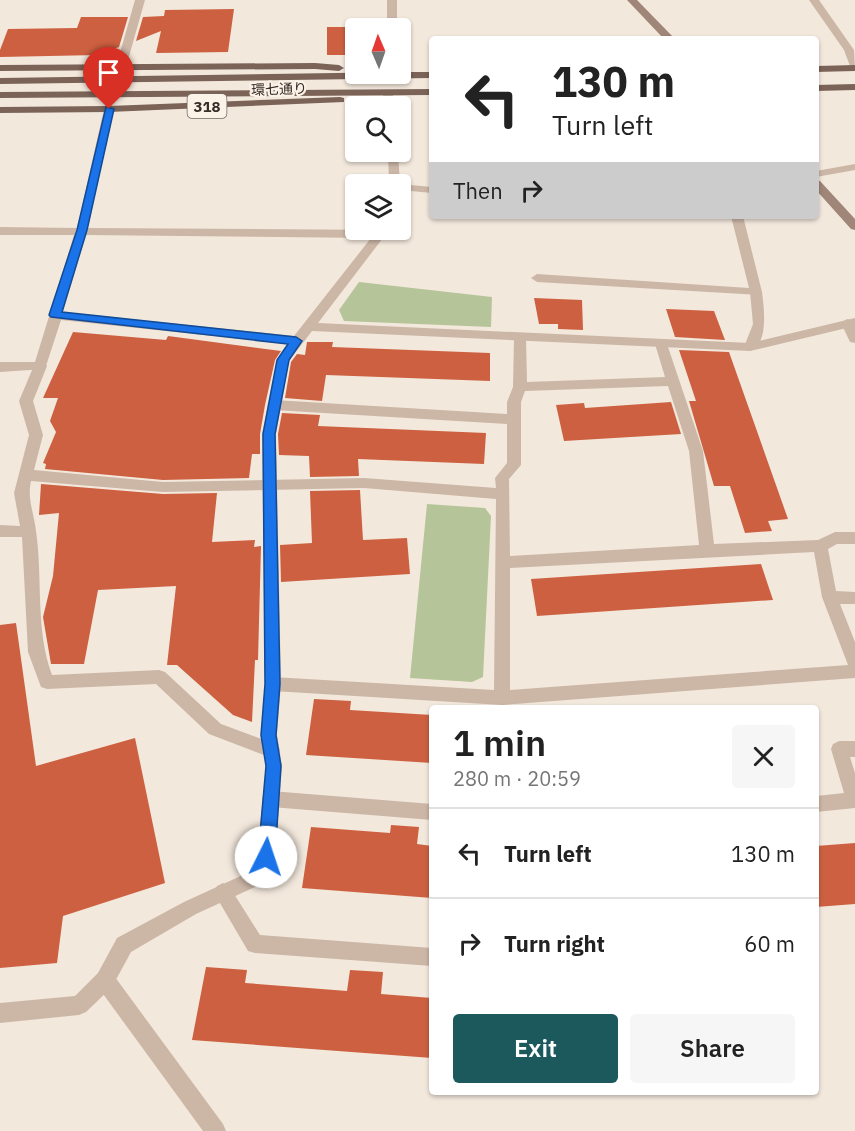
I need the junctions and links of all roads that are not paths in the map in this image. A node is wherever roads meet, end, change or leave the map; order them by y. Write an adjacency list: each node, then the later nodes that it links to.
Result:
1 (140, 0): 7 (street)
2 (392, 0): 5 (street)
3 (632, 0): 6 (street)
4 (814, 0): 8 (street)
5 (392, 18)
6 (667, 36)
7 (121, 67): 9 (main road, 環七通り); 10 (main road, 環七通り)
8 (855, 67): 11 (main road)
9 (0, 68)
10 (345, 69)
11 (819, 69)
12 (411, 75): 13 (main road, 環七通り / 318)
13 (429, 75)
14 (345, 76): 15 (main road, 環七通り / 318)
15 (0, 81)
16 (855, 87): 17 (main road)
17 (819, 88)
18 (414, 92): 19 (main road, 環七通り / 318); 20 (main road, 環七通り / 318); 21 (main road, 環七通り / 318)
19 (429, 92)
20 (0, 95)
21 (388, 95): 22 (main road, 環七通り / 318)
22 (109, 109): 23 (main road, 環七通り / 318); 31 (street)
23 (0, 110)
24 (855, 167): 25 (street)
25 (819, 173)
26 (819, 186): 30 (street)
27 (411, 188): 28 (street)
28 (429, 190)
29 (738, 219): 36 (street)
30 (855, 226)
31 (82, 230): 32 (street); 33 (street); 37 (street)
32 (0, 231)
33 (345, 232)
34 (376, 240): 39 (street)
35 (537, 278): 36 (street)
36 (756, 292): 44 (street)
37 (55, 315): 42 (street); 45 (street)
38 (851, 322): 41 (street); 44 (street)
39 (307, 327): 40 (street); 42 (street)
40 (520, 338): 43 (street); 48 (street)
41 (855, 339)
42 (296, 341): 49 (street)
43 (661, 344): 44 (street); 47 (street)
44 (750, 347)
45 (40, 366): 46 (street); 51 (street)
46 (0, 367)
47 (673, 381): 48 (street); 58 (street)
48 (520, 387): 50 (street)
49 (274, 405): 50 (street); 52 (street)
50 (514, 418): 53 (street)
51 (26, 475): 52 (street); 55 (street)
52 (271, 486): 53 (street); 64 (street)
53 (503, 494): 59 (street)
54 (0, 531): 55 (street)
55 (28, 532): 67 (street)
56 (855, 538): 57 (street)
57 (820, 546): 58 (street); 60 (street)
58 (707, 550): 59 (street)
59 (502, 562): 65 (street)
60 (830, 597): 61 (street); 62 (street)
61 (855, 598)
62 (855, 663)
63 (855, 671): 65 (street)
64 (273, 684): 65 (street); 67 (street)
65 (502, 698)
66 (855, 749): 69 (street)
67 (272, 750): 68 (street)
68 (271, 799): 70 (street); 71 (street)
69 (819, 804)
70 (429, 812)
71 (224, 892): 72 (street); 73 (street)
72 (429, 957)
73 (105, 980): 74 (street); 75 (street)
74 (0, 1013)
75 (216, 1131)

